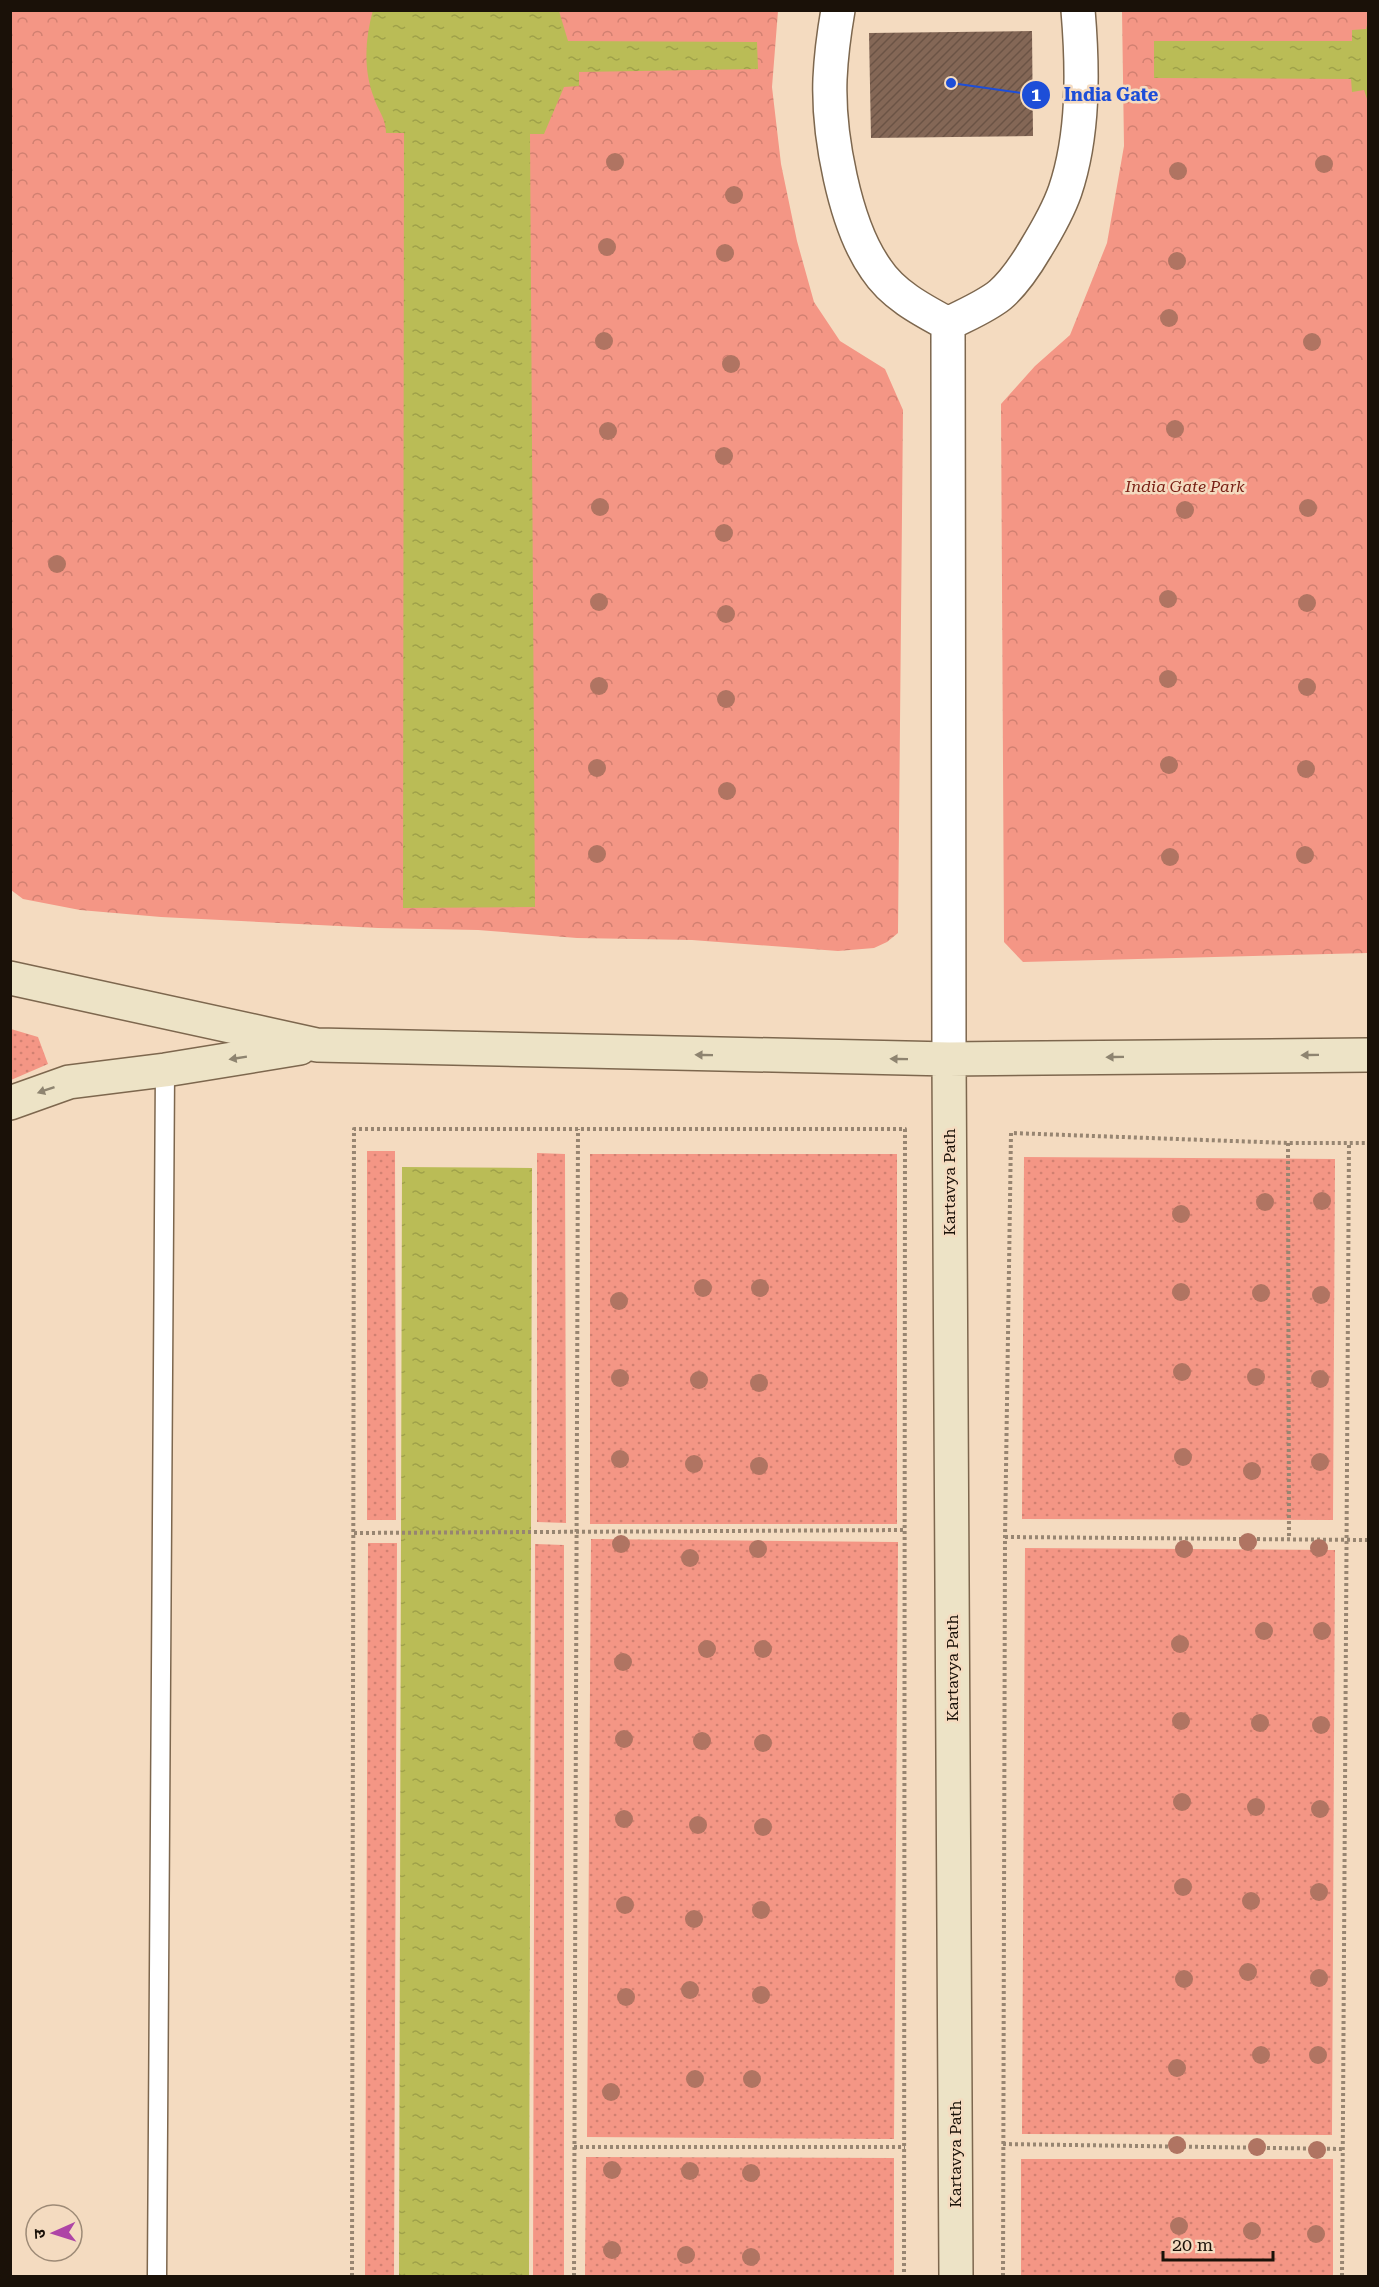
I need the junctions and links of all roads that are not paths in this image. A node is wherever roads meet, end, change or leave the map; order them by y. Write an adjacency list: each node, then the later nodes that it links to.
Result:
1 (838, 10): 3 (street)
2 (1078, 10): 3 (street)
3 (948, 324): 7 (street)
4 (10, 978): 5 (main road)
5 (317, 1045): 7 (main road, one-way to 5); 8 (main road, one-way to 8)
6 (1368, 1055): 7 (main road, one-way to 7)
7 (949, 1059): 11 (main road, Kartavya Path)
8 (165, 1070): 9 (main road, one-way to 9); 10 (lane)
9 (10, 1103)
10 (157, 2277)
11 (956, 2277)

